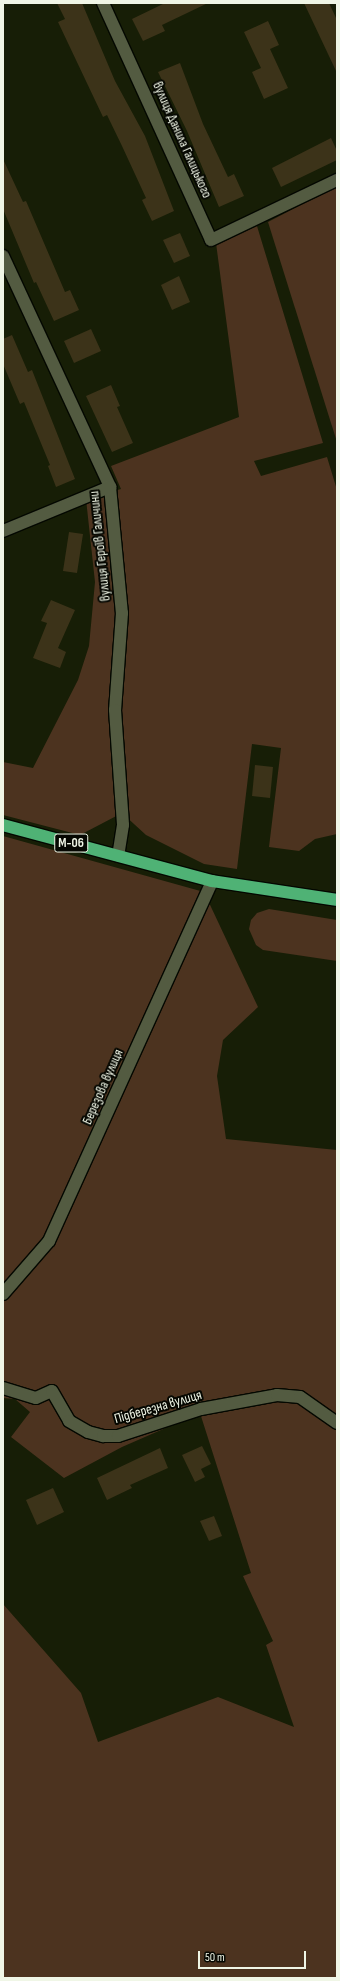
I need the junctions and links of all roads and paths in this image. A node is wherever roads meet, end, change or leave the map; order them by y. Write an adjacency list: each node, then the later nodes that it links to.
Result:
1 (103, 3): 2 (street, вулиця Данила Галицького)
2 (337, 180)
3 (3, 256): 4 (street, вулиця Героїв Галичини)
4 (110, 488): 5 (street); 7 (street, вулиця Героїв Галичини)
5 (3, 531)
6 (3, 825): 7 (highway, М-06)
7 (118, 856): 8 (highway, М-06)
8 (212, 881): 9 (highway, М-06); 10 (street, Березова вулиця)
9 (337, 900)
10 (3, 1294)
11 (3, 1388): 12 (street, Підберезна вулиця)
12 (337, 1423)

